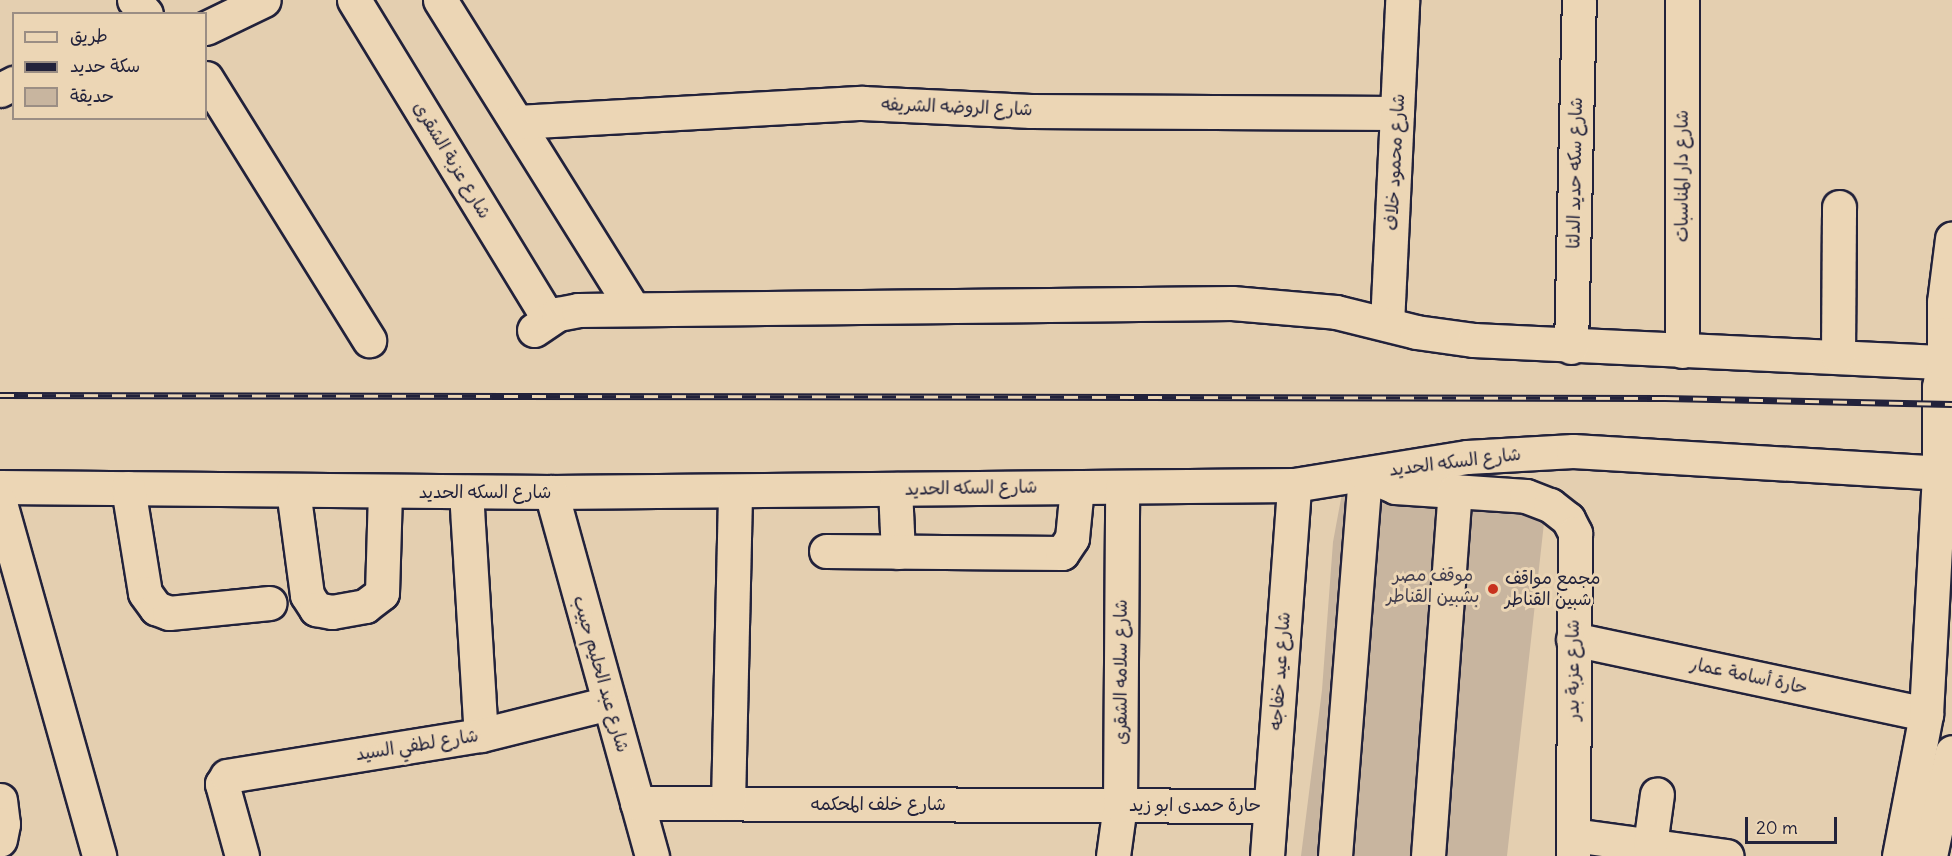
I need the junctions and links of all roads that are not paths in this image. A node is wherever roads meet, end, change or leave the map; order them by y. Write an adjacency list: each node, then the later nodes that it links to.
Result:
1 (134, 0): 8 (street)
2 (264, 0): 9 (street)
3 (354, 0): 15 (street, شارع عزبة الشقرى)
4 (440, 0): 12 (street)
5 (1402, 0): 11 (street, شارع محمود خلاف)
6 (1579, 0): 18 (street, شارع سكه حديد الدلتا)
7 (1685, 5): 19 (street, شارع دار المناسبات)
8 (144, 12)
9 (207, 28)
10 (207, 80): 17 (street)
11 (1397, 113): 12 (street, شارع الروضه الشريفه); 16 (street, شارع محمود خلاف)
12 (517, 122): 15 (street)
13 (1839, 207): 20 (street)
14 (1952, 239): 21 (street)
15 (633, 309): 16 (street)
16 (1387, 324): 18 (street)
17 (369, 340)
18 (1571, 347): 19 (street)
19 (1682, 351): 20 (street)
20 (1838, 356): 21 (street)
21 (1944, 362): 22 (street)
22 (1939, 473): 23 (street, شارع السكه الحديد); 42 (street)
23 (1365, 474): 24 (street, شارع السكه الحديد); 35 (street, شارع عزبة بدر); 59 (street)
24 (1294, 485): 26 (street, شارع السكه الحديد); 50 (street, شارع عيد خفاجه)
25 (0, 487): 27 (street, شارع السكه الحديد)
26 (1122, 487): 28 (street, شارع السكه الحديد); 49 (street, شارع سلامه الشقرى)
27 (128, 488): 30 (street, شارع السكه الحديد); 39 (street)
28 (1077, 488): 29 (street, شارع السكه الحديد); 38 (street)
29 (895, 489): 31 (street, شارع السكه الحديد); 38 (street)
30 (293, 490): 32 (street, شارع السكه الحديد); 32 (street)
31 (735, 490): 34 (street, شارع السكه الحديد); 48 (street)
32 (385, 491): 33 (street, شارع السكه الحديد)
33 (466, 492): 34 (street, شارع السكه الحديد); 43 (street)
34 (551, 492): 41 (street, شارع عبد الحليم حبيب)
35 (1455, 492): 40 (street, شارع عزبة بدر); 60 (street)
36 (0, 503): 54 (street)
37 (826, 551): 38 (street)
38 (898, 552)
39 (270, 603)
40 (1573, 639): 42 (street, حارة أسامة عمار); 53 (street, شارع عزبة بدر)
41 (609, 703): 43 (street, شارع لطفي السيد); 47 (street, شارع عبد الحليم حبيب)
42 (1926, 714): 62 (street)
43 (481, 735): 55 (street, شارع لطفي السيد)
44 (1952, 752): 63 (street)
45 (1657, 794): 52 (street)
46 (0, 800): 51 (street)
47 (637, 803): 48 (street, شارع خلف المحكمه); 56 (street, شارع عبد الحليم حبيب)
48 (728, 803): 49 (street, شارع خلف المحكمه)
49 (1120, 805): 50 (street, حارة حمدى ابو زيد); 57 (street, شارع سلامه الشقرى)
50 (1270, 806): 58 (street, شارع عيد خفاجه)
51 (0, 840)
52 (1650, 845): 53 (street); 61 (street)
53 (1573, 846)
54 (99, 856)
55 (242, 856)
56 (649, 856)
57 (1113, 856)
58 (1267, 856)
59 (1335, 856)
60 (1428, 856)
61 (1727, 856)
62 (1899, 856)
63 (1930, 856)

